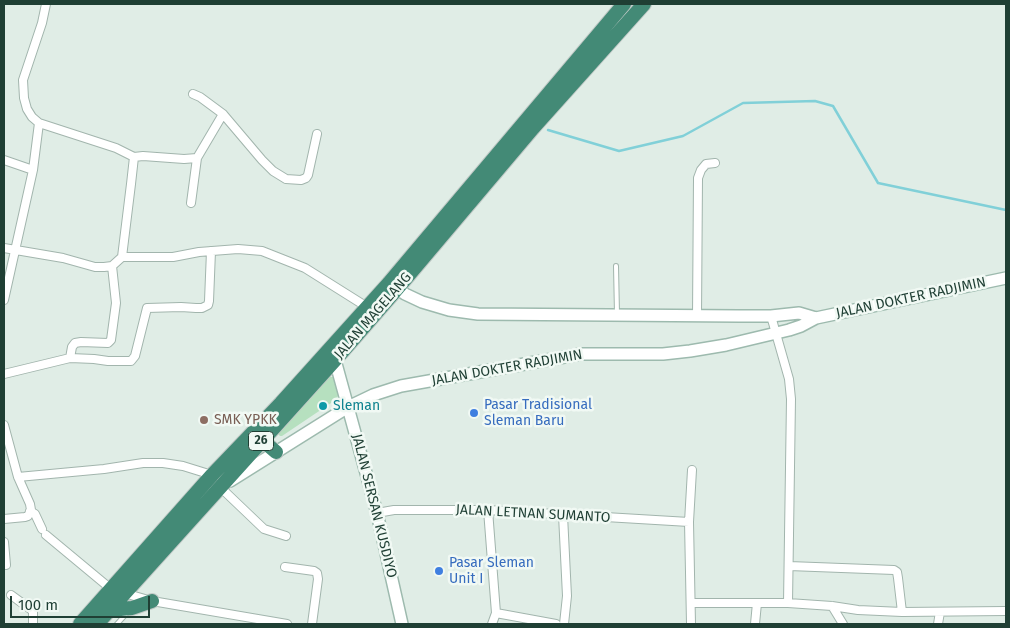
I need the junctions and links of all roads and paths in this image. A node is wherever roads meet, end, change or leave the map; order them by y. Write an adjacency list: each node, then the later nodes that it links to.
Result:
1 (46, 4): 6 (street)
2 (624, 4): 21 (highway, JALAN MAGELANG / 26)
3 (644, 4): 21 (highway, JALAN MAGELANG / 26)
4 (193, 94): 5 (street)
5 (223, 114): 7 (street); 9 (street)
6 (39, 123): 8 (street); 12 (street)
7 (317, 134)
8 (134, 157): 9 (street); 17 (street)
9 (197, 158): 13 (street)
10 (4, 160): 12 (street)
11 (715, 163): 25 (street)
12 (33, 170): 15 (street)
13 (191, 202)
14 (4, 248): 15 (street)
15 (15, 250): 18 (street); 22 (street)
16 (211, 251): 17 (street); 23 (street); 29 (street)
17 (122, 257): 18 (street)
18 (112, 266): 29 (street)
19 (616, 266): 24 (lane)
20 (1006, 278): 27 (main road, JALAN DOKTER RADJIMIN)
21 (393, 286): 23 (highway, JALAN MAGELANG / 26); 24 (main road, JALAN DOKTER RADJIMIN); 30 (highway, JALAN MAGELANG / 26)
22 (4, 300)
23 (367, 307): 38 (highway, JALAN MAGELANG / 26)
24 (617, 314): 25 (main road, JALAN DOKTER RADJIMIN)
25 (697, 316): 26 (main road, JALAN DOKTER RADJIMIN)
26 (771, 316): 27 (main road, JALAN DOKTER RADJIMIN); 28 (street)
27 (816, 318): 28 (main road, JALAN DOKTER RADJIMIN)
28 (775, 333): 32 (main road, JALAN DOKTER RADJIMIN); 50 (street)
29 (70, 358): 31 (street)
30 (335, 360): 32 (main road, JALAN SERSAN KUSDIYO); 34 (highway, JALAN MAGELANG / 26)
31 (4, 374)
32 (348, 406): 36 (main road, JALAN DOKTER RADJIMIN); 43 (main road, JALAN SERSAN KUSDIYO)
33 (4, 425): 35 (street)
34 (262, 440): 36 (highway); 40 (highway, JALAN MAGELANG / 26)
35 (6, 444): 39 (street)
36 (276, 452): 40 (main road, JALAN DOKTER RADJIMIN)
37 (692, 470): 46 (street)
38 (212, 475): 39 (street); 52 (highway, JALAN MAGELANG / 26)
39 (18, 477): 42 (street)
40 (220, 488): 47 (street); 52 (highway, JALAN MAGELANG / 26)
41 (488, 510): 43 (street, JALAN LETNAN SUMANTO); 44 (street, JALAN LETNAN SUMANTO); 64 (street)
42 (30, 511): 45 (street); 52 (street)
43 (376, 513): 71 (main road, JALAN SERSAN KUSDIYO)
44 (564, 514): 46 (street, JALAN LETNAN SUMANTO); 74 (street)
45 (4, 519)
46 (689, 522): 55 (street)
47 (286, 536)
48 (4, 542): 49 (street)
49 (6, 565)
50 (789, 566): 57 (street); 62 (street)
51 (285, 567): 70 (street)
52 (118, 591): 54 (street); 60 (highway, JALAN MAGELANG / 26); 66 (highway, JALAN MAGELANG / 26)
53 (11, 595): 65 (street)
54 (152, 602): 59 (highway); 69 (street)
55 (692, 603): 56 (street); 75 (street)
56 (757, 603): 57 (street); 76 (street)
57 (788, 603): 58 (street)
58 (832, 606): 62 (street); 77 (street)
59 (132, 608): 60 (highway); 68 (lane)
60 (109, 610): 67 (highway, JALAN MAGELANG / 26)
61 (1006, 611): 63 (street)
62 (902, 612): 63 (street)
63 (940, 612): 78 (street)
64 (496, 614): 72 (street); 73 (street)
65 (33, 624)
66 (80, 624)
67 (97, 624)
68 (116, 624)
69 (287, 624)
70 (312, 624)
71 (402, 624)
72 (492, 624)
73 (555, 624)
74 (564, 624)
75 (691, 624)
76 (755, 624)
77 (842, 624)
78 (938, 624)

